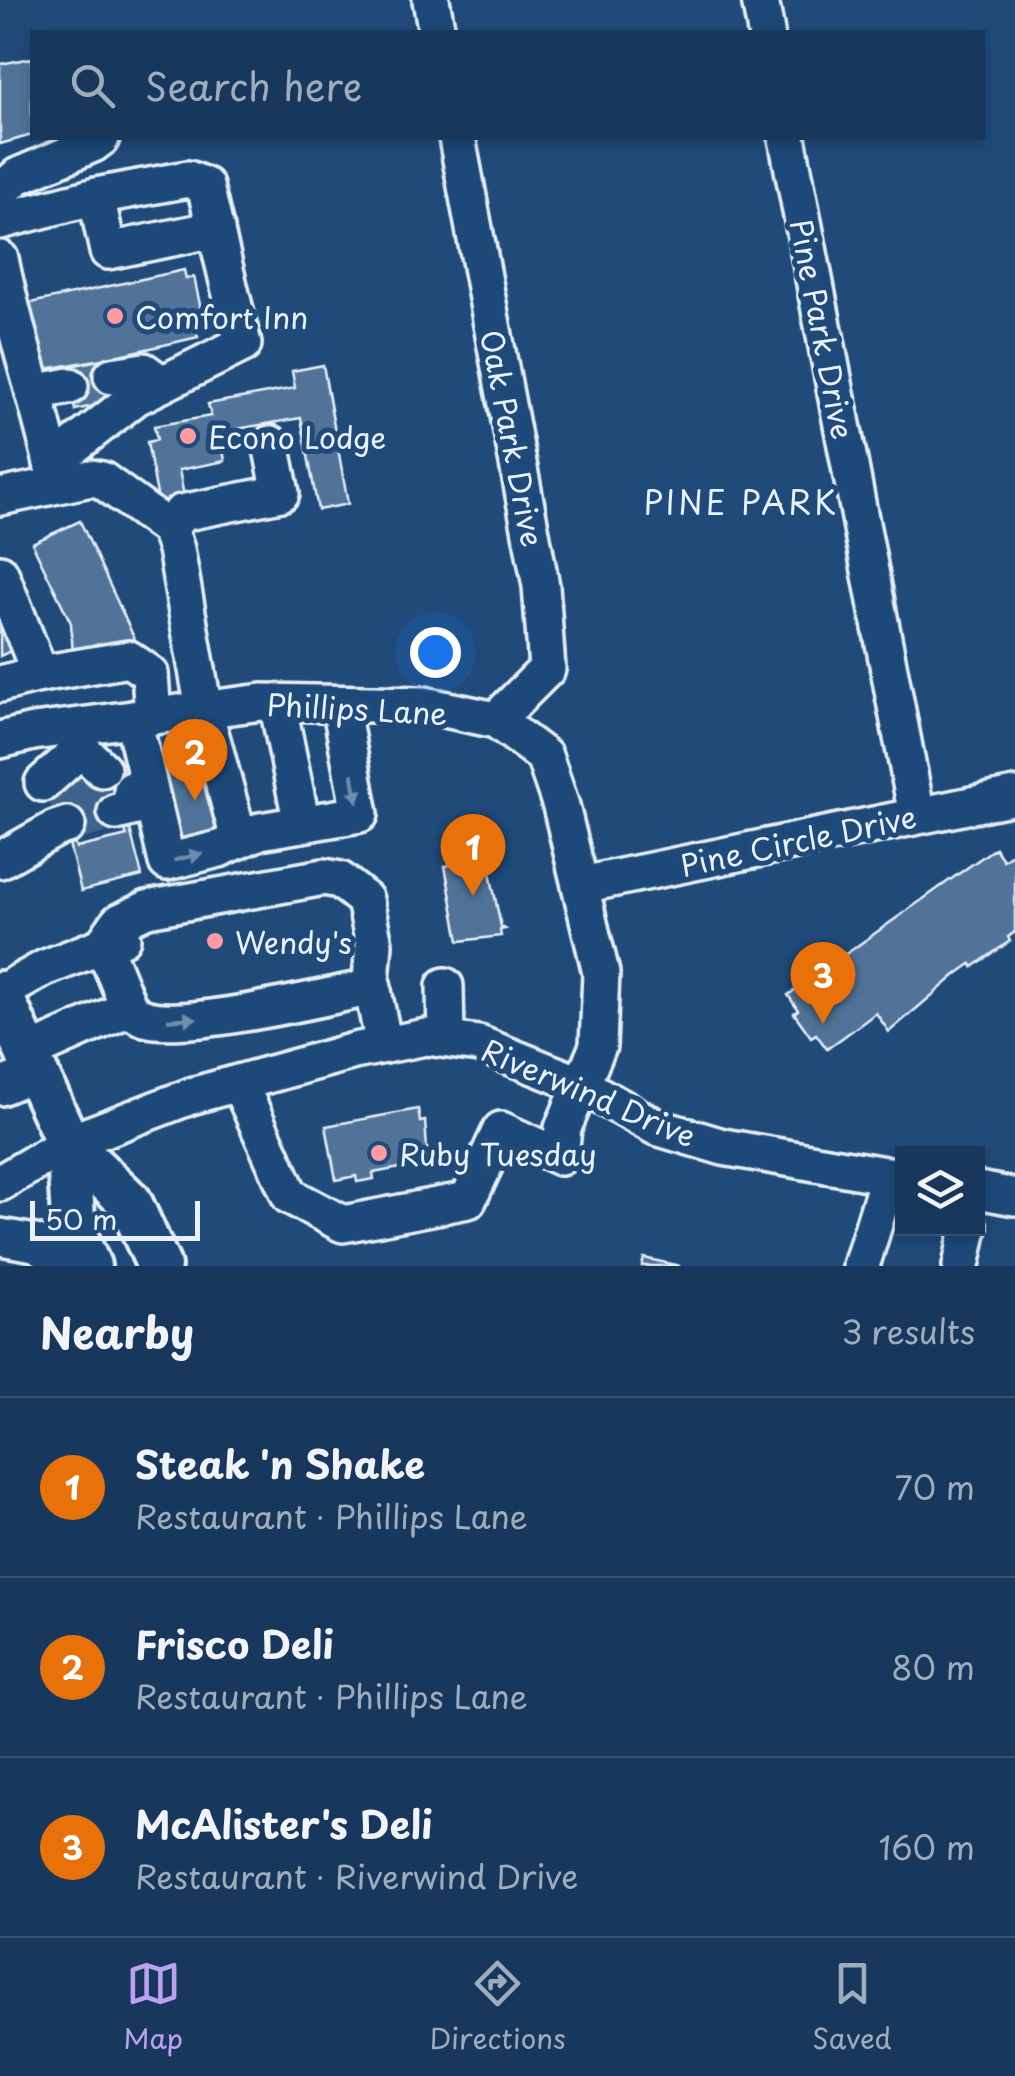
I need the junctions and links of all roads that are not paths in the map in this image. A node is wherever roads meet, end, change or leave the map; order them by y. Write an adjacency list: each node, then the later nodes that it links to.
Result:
1 (431, 0): 3 (street)
2 (760, 0): 4 (street)
3 (437, 30)
4 (766, 30)
5 (98, 140): 8 (street)
6 (457, 140): 28 (street, Oak Park Drive)
7 (786, 140): 32 (street, Pine Park Drive)
8 (0, 192)
9 (96, 196): 10 (street); 11 (street); 11 (street)
10 (0, 220)
11 (216, 229): 14 (street)
12 (0, 259): 16 (street)
13 (112, 376): 14 (street)
14 (162, 384): 18 (street)
15 (70, 386): 16 (street)
16 (34, 392): 18 (street)
17 (271, 444): 20 (street)
18 (54, 474): 19 (street); 20 (street)
19 (0, 497)
20 (169, 530): 26 (street)
21 (4, 592): 22 (street)
22 (40, 674): 23 (street); 27 (street)
23 (0, 684)
24 (277, 702): 25 (street, Phillips Lane); 26 (street, Phillips Lane); 33 (street)
25 (340, 704): 28 (street, Phillips Lane); 33 (street, one-way to 33)
26 (204, 710): 27 (street, Phillips Lane); 34 (street)
27 (143, 718): 30 (street, Phillips Lane); 34 (street, one-way to 34)
28 (496, 720): 36 (street, Phillips Lane)
29 (3, 727): 30 (street, Phillips Lane)
30 (83, 784): 35 (street)
31 (1015, 796): 32 (street, Pine Circle Drive)
32 (917, 815): 36 (street, Pine Circle Drive)
33 (302, 824): 34 (street)
34 (239, 839)
35 (0, 860)
36 (582, 885): 47 (street, Phillips Lane)
37 (357, 891): 38 (street); 38 (street); 40 (street)
38 (104, 945): 41 (street); 42 (street)
39 (445, 986): 43 (street)
40 (372, 987): 42 (street, one-way to 40); 44 (street)
41 (2, 1005): 45 (main road)
42 (129, 1008): 45 (street)
43 (446, 1040): 44 (street, Riverwind Drive); 47 (street, Riverwind Drive)
44 (384, 1045): 46 (street, Riverwind Drive)
45 (21, 1071): 48 (main road)
46 (239, 1083): 47 (street, Phillips Lane); 48 (street, Riverwind Drive)
47 (579, 1084): 49 (street, Riverwind Drive)
48 (68, 1143): 51 (street, Riverwind Drive); 57 (main road); 58 (main road)
49 (895, 1176)
50 (895, 1179): 59 (street)
51 (0, 1183)
52 (985, 1191): 53 (street)
53 (1015, 1197)
54 (967, 1236): 60 (street)
55 (0, 1237): 56 (street)
56 (78, 1266)
57 (89, 1266)
58 (159, 1266)
59 (861, 1266)
60 (960, 1266)

